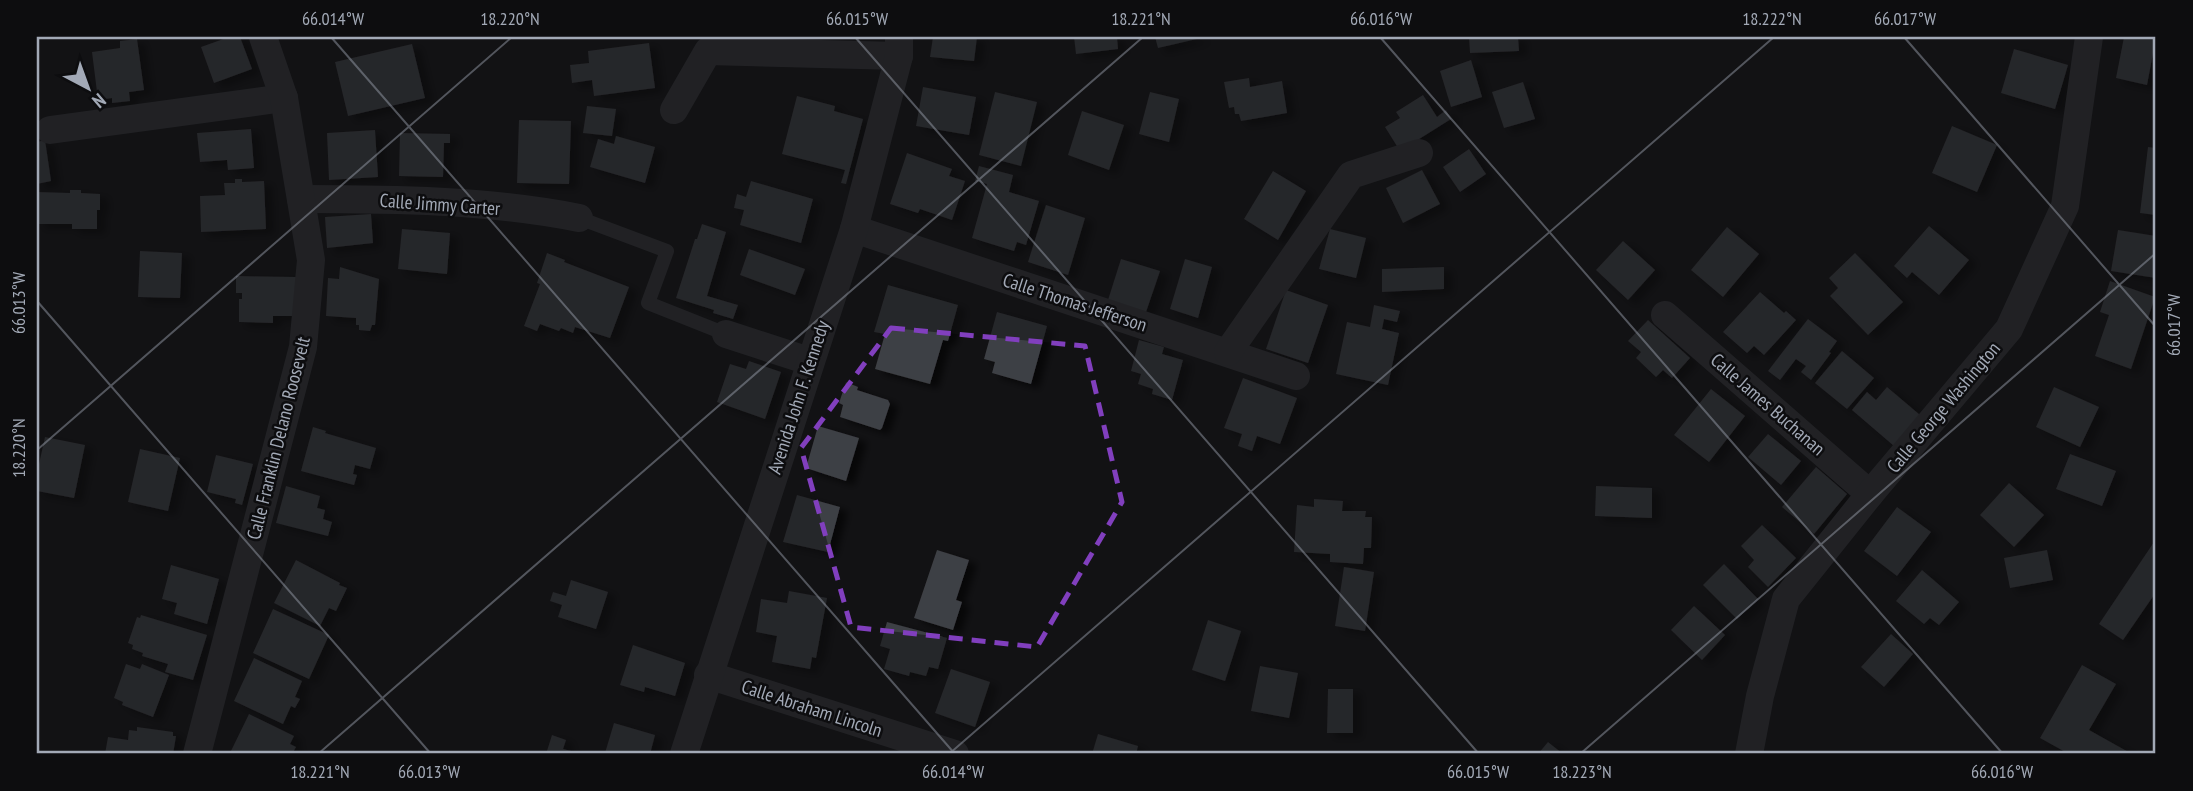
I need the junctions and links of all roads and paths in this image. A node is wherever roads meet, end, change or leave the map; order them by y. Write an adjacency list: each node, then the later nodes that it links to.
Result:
1 (263, 37): 4 (street, Calle Franklin Delano Roosevelt)
2 (2089, 37): 16 (street, Calle George Washington)
3 (899, 46): 5 (street); 10 (street, Avenida John F. Kennedy)
4 (284, 98): 6 (street); 8 (street, Calle Franklin Delano Roosevelt)
5 (674, 110)
6 (50, 130)
7 (1419, 153): 13 (street)
8 (301, 199): 9 (street, Calle Jimmy Carter); 18 (street, Calle Franklin Delano Roosevelt)
9 (579, 218): 12 (lane)
10 (854, 229): 13 (street, Calle Thomas Jefferson); 14 (street, Avenida John F. Kennedy)
11 (1665, 315): 16 (street, Calle James Buchanan)
12 (726, 334): 14 (street)
13 (1228, 352): 15 (street, Calle Thomas Jefferson)
14 (810, 361): 17 (street, Avenida John F. Kennedy)
15 (1296, 376)
16 (1870, 494): 21 (street, Calle George Washington)
17 (708, 675): 19 (street, Avenida John F. Kennedy); 20 (street, Calle Abraham Lincoln)
18 (197, 754)
19 (684, 754)
20 (955, 754)
21 (1749, 754)

